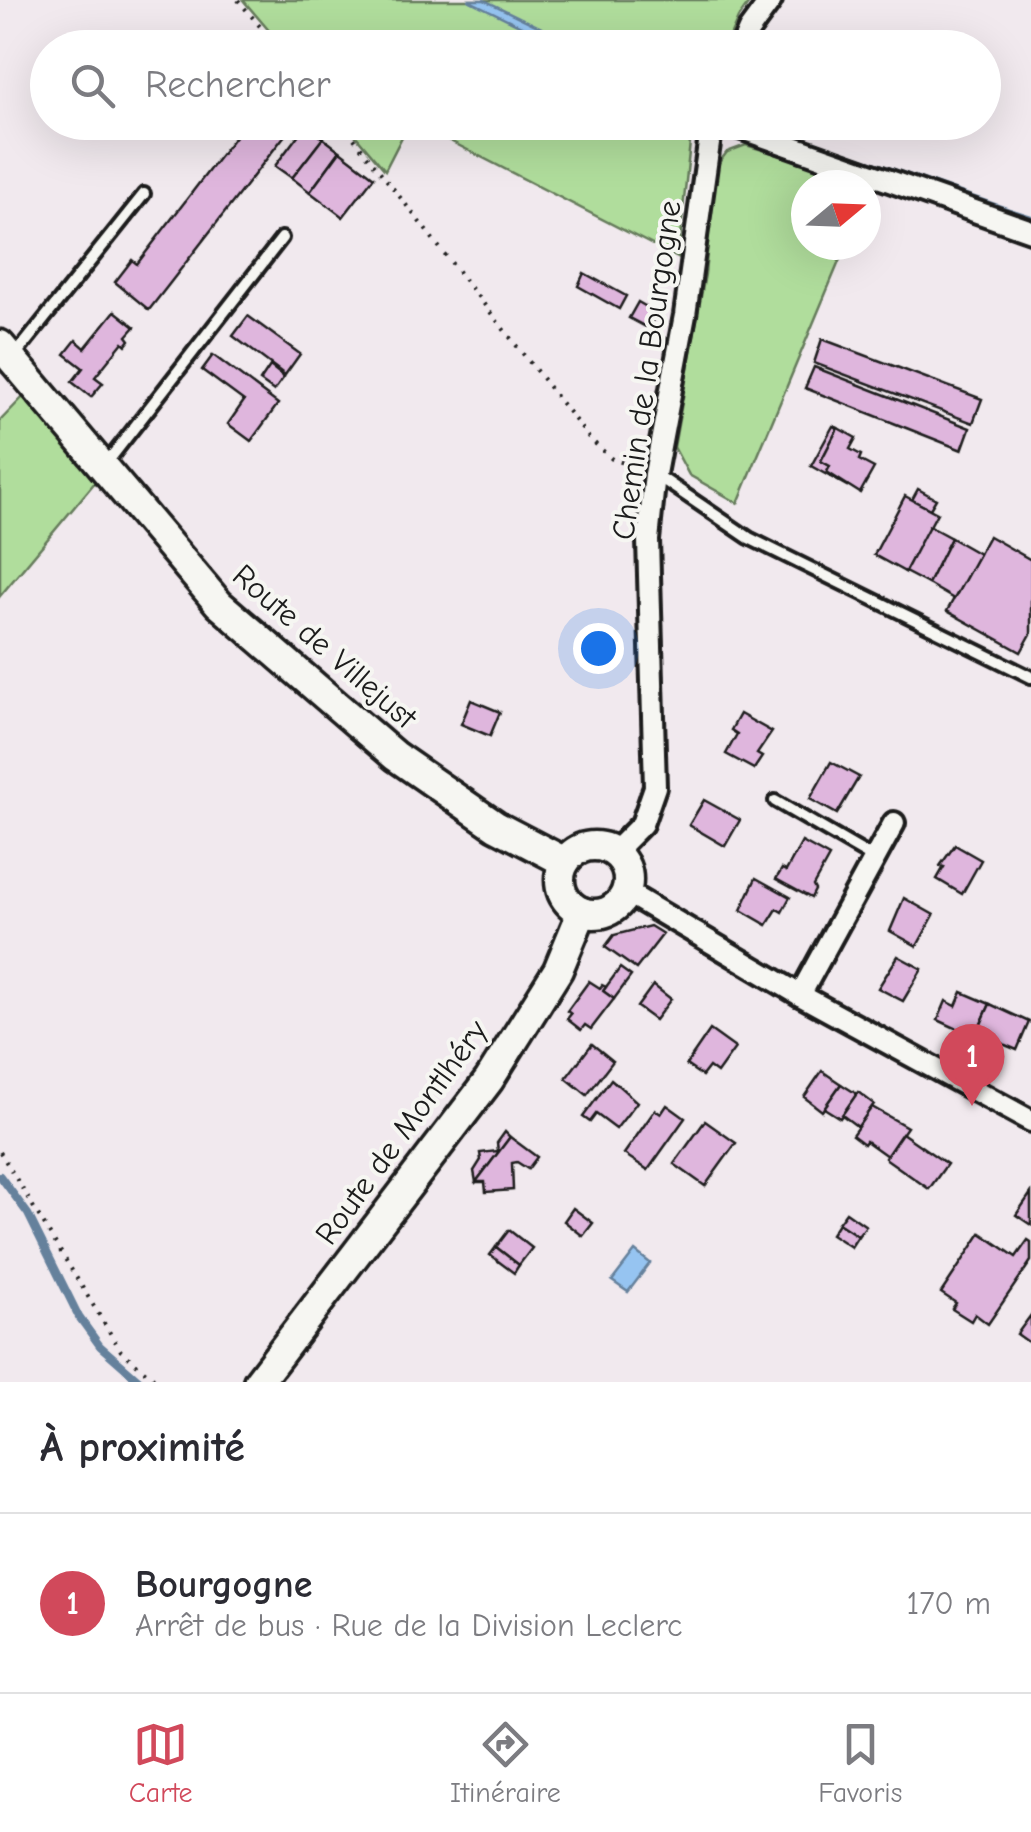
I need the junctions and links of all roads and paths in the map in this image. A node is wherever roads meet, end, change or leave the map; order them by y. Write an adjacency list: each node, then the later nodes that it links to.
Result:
1 (238, 0): 3 (path)
2 (770, 0): 4 (street)
3 (263, 30)
4 (749, 30)
5 (356, 140): 13 (path)
6 (709, 140): 13 (street, Chemin de la Bourgogne)
7 (774, 140): 9 (street)
8 (144, 194): 11 (lane)
9 (1031, 231)
10 (282, 238): 12 (lane)
11 (6, 352): 12 (main road, Route de Villejust)
12 (104, 466): 19 (main road, Route de Villejust)
13 (655, 474): 14 (lane); 17 (street, Chemin de la Bourgogne)
14 (1031, 676)
15 (775, 801): 18 (lane)
16 (894, 823): 18 (street)
17 (614, 852): 19 (main road); 20 (main road)
18 (876, 859): 22 (street)
19 (566, 862): 21 (main road)
20 (626, 892): 21 (main road); 22 (street)
21 (582, 912): 26 (main road, Route de Montlhéry)
22 (800, 995): 23 (street)
23 (1031, 1121)
24 (0, 1152): 25 (path)
25 (158, 1382)
26 (258, 1382)

